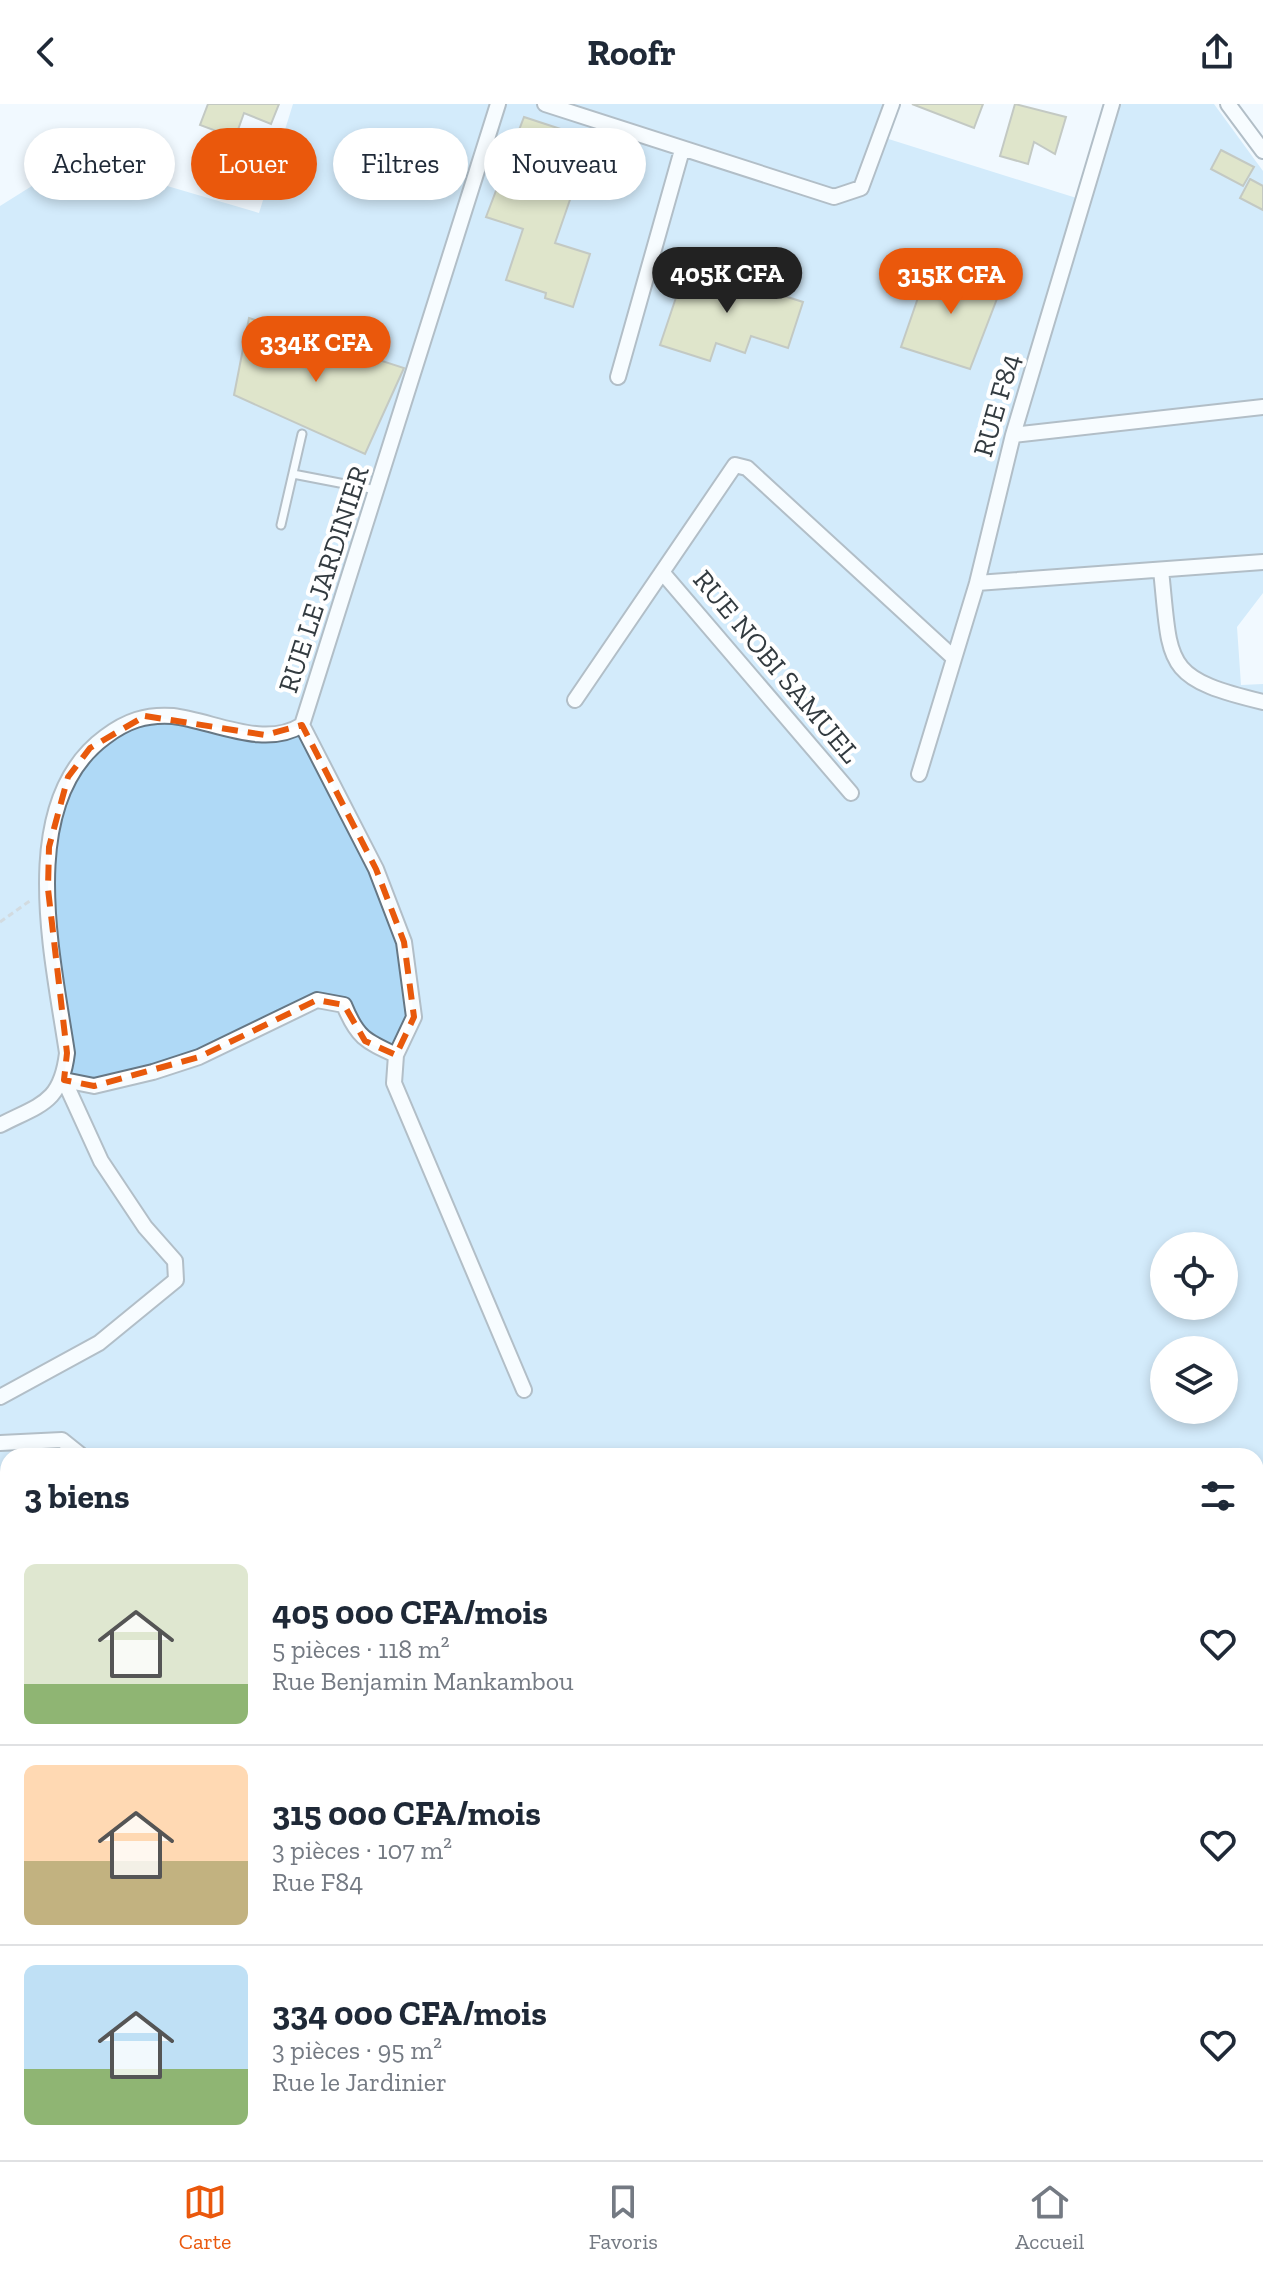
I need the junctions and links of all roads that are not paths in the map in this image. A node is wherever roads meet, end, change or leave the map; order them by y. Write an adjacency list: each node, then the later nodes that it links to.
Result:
1 (498, 104): 13 (street, RUE LE JARDINIER)
2 (545, 104): 6 (street)
3 (892, 104): 6 (street)
4 (1112, 104): 11 (street, RUE F84)
5 (1228, 104): 7 (street)
6 (682, 150): 8 (street)
7 (1263, 151)
8 (618, 377)
9 (1263, 407): 11 (street)
10 (302, 434): 12 (lane)
11 (1013, 435): 18 (street, RUE F84)
12 (293, 474): 13 (lane); 14 (lane)
13 (378, 491): 22 (street, RUE LE JARDINIER)
14 (281, 525)
15 (1263, 562): 16 (street)
16 (1161, 570): 18 (street); 21 (street)
17 (662, 572): 19 (street); 20 (street); 24 (street, RUE NOBI SAMUEL)
18 (977, 583): 19 (street, RUE F84)
19 (954, 658): 23 (street, RUE F84)
20 (575, 700)
21 (1263, 702)
22 (302, 725): 25 (street); 26 (street, RUE LE JARDINIER)
23 (919, 774)
24 (851, 793)
25 (396, 1055): 26 (street); 28 (street)
26 (64, 1080): 27 (street); 29 (street)
27 (0, 1125)
28 (524, 1390)
29 (0, 1397)
30 (0, 1443): 31 (street)
31 (72, 1448)

